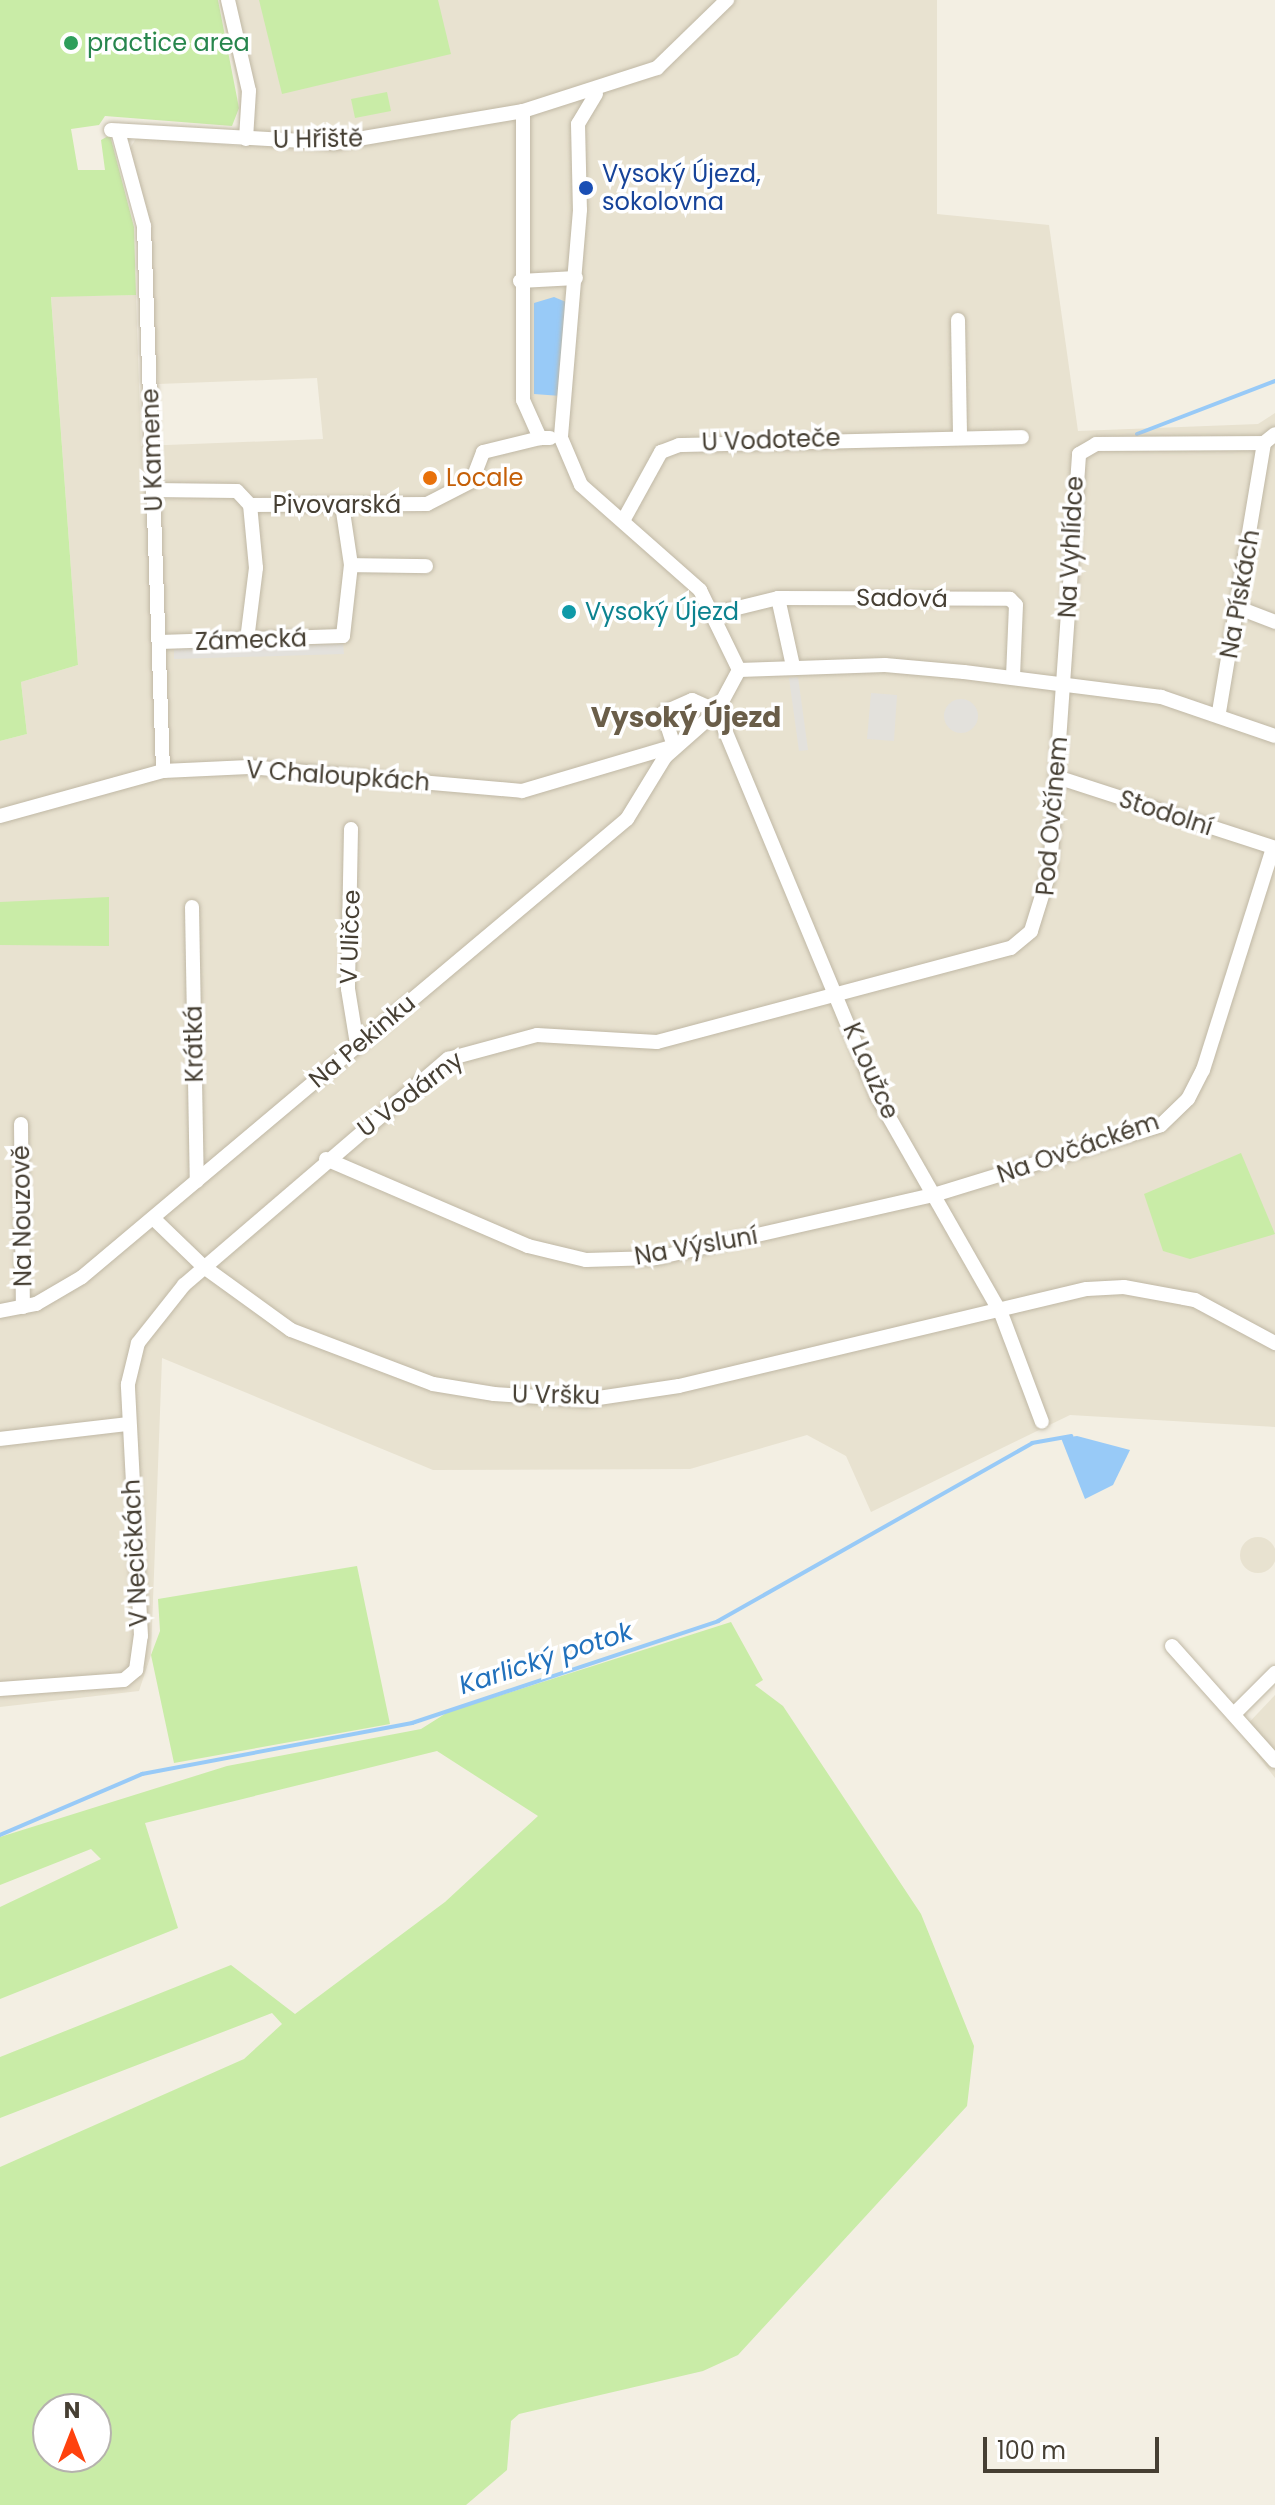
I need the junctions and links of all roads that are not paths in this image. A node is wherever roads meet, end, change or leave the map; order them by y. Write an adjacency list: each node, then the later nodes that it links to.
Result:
1 (228, 0): 6 (street)
2 (727, 0): 3 (street, U Hřiště)
3 (597, 93): 4 (street, U Hřiště); 7 (street)
4 (523, 111): 6 (street, U Hřiště); 8 (street)
5 (115, 131): 6 (street, U Hřiště); 15 (street, U Kamene)
6 (246, 139)
7 (576, 278): 8 (street); 13 (street)
8 (520, 281): 12 (street)
9 (958, 320): 10 (street)
10 (960, 437): 11 (street, U Vodoteče); 18 (street, U Vodoteče)
11 (1022, 437)
12 (540, 438): 13 (street); 17 (street, Pivovarská)
13 (561, 438): 18 (street)
14 (1269, 438): 22 (street, Na Pískách); 30 (street, Na Vyhlídce)
15 (153, 490): 16 (street, Pivovarská); 26 (street, U Kamene)
16 (250, 505): 17 (street, Pivovarská); 25 (street, Pivovarská)
17 (342, 505): 19 (street)
18 (623, 521): 23 (street)
19 (351, 565): 20 (street); 25 (street, Zámecká)
20 (426, 566)
21 (778, 598): 23 (street, Sadová); 27 (street); 29 (street, Sadová)
22 (1239, 608): 24 (street); 32 (street, Na Pískách)
23 (713, 614): 28 (street)
24 (1275, 622)
25 (247, 640): 26 (street, Zámecká)
26 (159, 642): 35 (street, U Kamene)
27 (793, 666): 28 (street); 29 (street)
28 (739, 670): 31 (street)
29 (1013, 678): 30 (street)
30 (1063, 684): 32 (street); 36 (street, Pod Ovčínem)
31 (717, 711): 34 (street); 34 (street); 41 (street, K Loužce)
32 (1219, 712): 33 (street)
33 (1275, 736)
34 (674, 746): 35 (street, V Chaloupkách); 42 (street, Na Pekinku)
35 (163, 771): 37 (street, V Chaloupkách)
36 (1057, 777): 39 (street, Stodolní); 41 (street, Pod Ovčínem)
37 (0, 816)
38 (351, 829): 42 (street, V Uličce)
39 (1274, 848): 46 (street, Na Ovčáckém)
40 (192, 907): 45 (street, Krátká)
41 (839, 996): 44 (street, U Vodárny); 46 (street, K Loužce)
42 (357, 1044): 45 (street, Na Pekinku)
43 (21, 1124): 49 (street, Na Nouzově)
44 (326, 1159): 46 (street, Na Výsluní); 48 (street, U Vodárny)
45 (197, 1181): 47 (street, Na Pekinku)
46 (937, 1194): 51 (street, K Loužce)
47 (153, 1218): 48 (street, U Vršku); 49 (street, Na Pekinku)
48 (204, 1267): 51 (street, U Vršku); 54 (street, U Vodárny)
49 (23, 1307): 50 (street, Na Pekinku)
50 (0, 1311)
51 (1001, 1313): 52 (street, U Vršku); 53 (street, K Loužce)
52 (1275, 1343)
53 (1042, 1422)
54 (128, 1424): 55 (street); 58 (street, V Necičkách)
55 (0, 1439)
56 (1172, 1646): 59 (street)
57 (1275, 1673): 59 (street)
58 (0, 1689)
59 (1235, 1713): 60 (street)
60 (1275, 1761)

